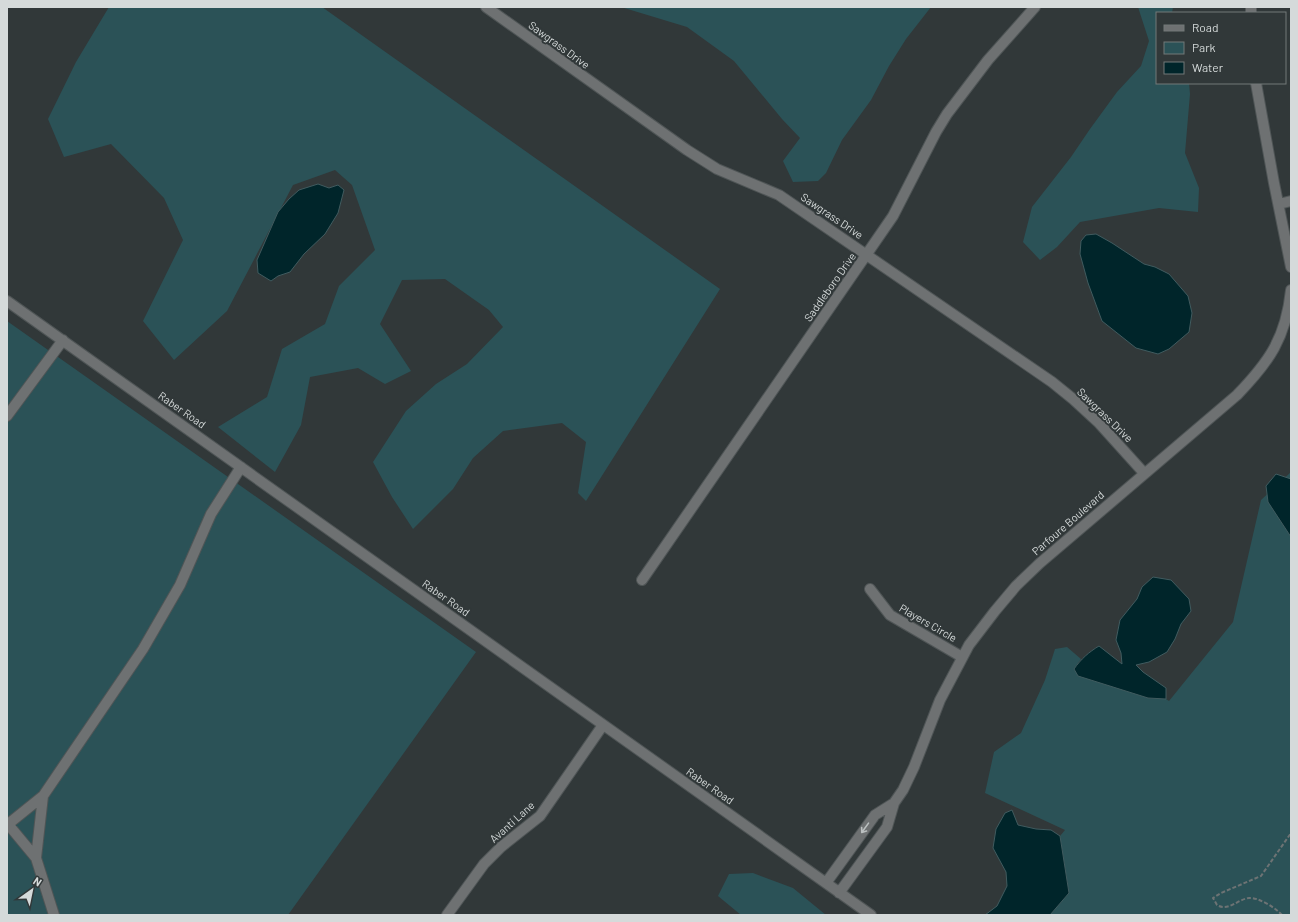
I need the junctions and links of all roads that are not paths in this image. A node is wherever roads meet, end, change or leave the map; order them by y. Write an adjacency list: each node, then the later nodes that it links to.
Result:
1 (486, 7): 6 (street, Sawgrass Drive)
2 (1035, 7): 6 (street, Saddleboro Drive)
3 (1256, 84): 5 (street)
4 (1291, 201): 5 (street)
5 (1279, 204): 7 (street)
6 (867, 255): 13 (street, Sawgrass Drive); 14 (street, Saddleboro Drive)
7 (1291, 267)
8 (1291, 290): 13 (street, Parfoure Boulevard)
9 (7, 301): 10 (street, Raber Road)
10 (63, 340): 11 (street); 12 (street, Raber Road)
11 (7, 416)
12 (241, 467): 17 (street, Raber Road); 18 (street)
13 (1144, 473): 16 (street, Parfoure Boulevard)
14 (642, 580)
15 (870, 589): 16 (street, Players Circle)
16 (962, 657): 19 (street, Parfoure Boulevard)
17 (603, 725): 22 (street, Raber Road); 25 (street, Avanti Lane)
18 (43, 796): 20 (street); 21 (street)
19 (894, 803): 22 (street, Parfoure Boulevard, one-way to 22); 23 (street, Parfoure Boulevard)
20 (7, 824): 21 (street)
21 (36, 858): 24 (street)
22 (826, 883): 23 (street, Raber Road)
23 (839, 893): 26 (street, Raber Road)
24 (54, 915)
25 (447, 915)
26 (871, 915)

